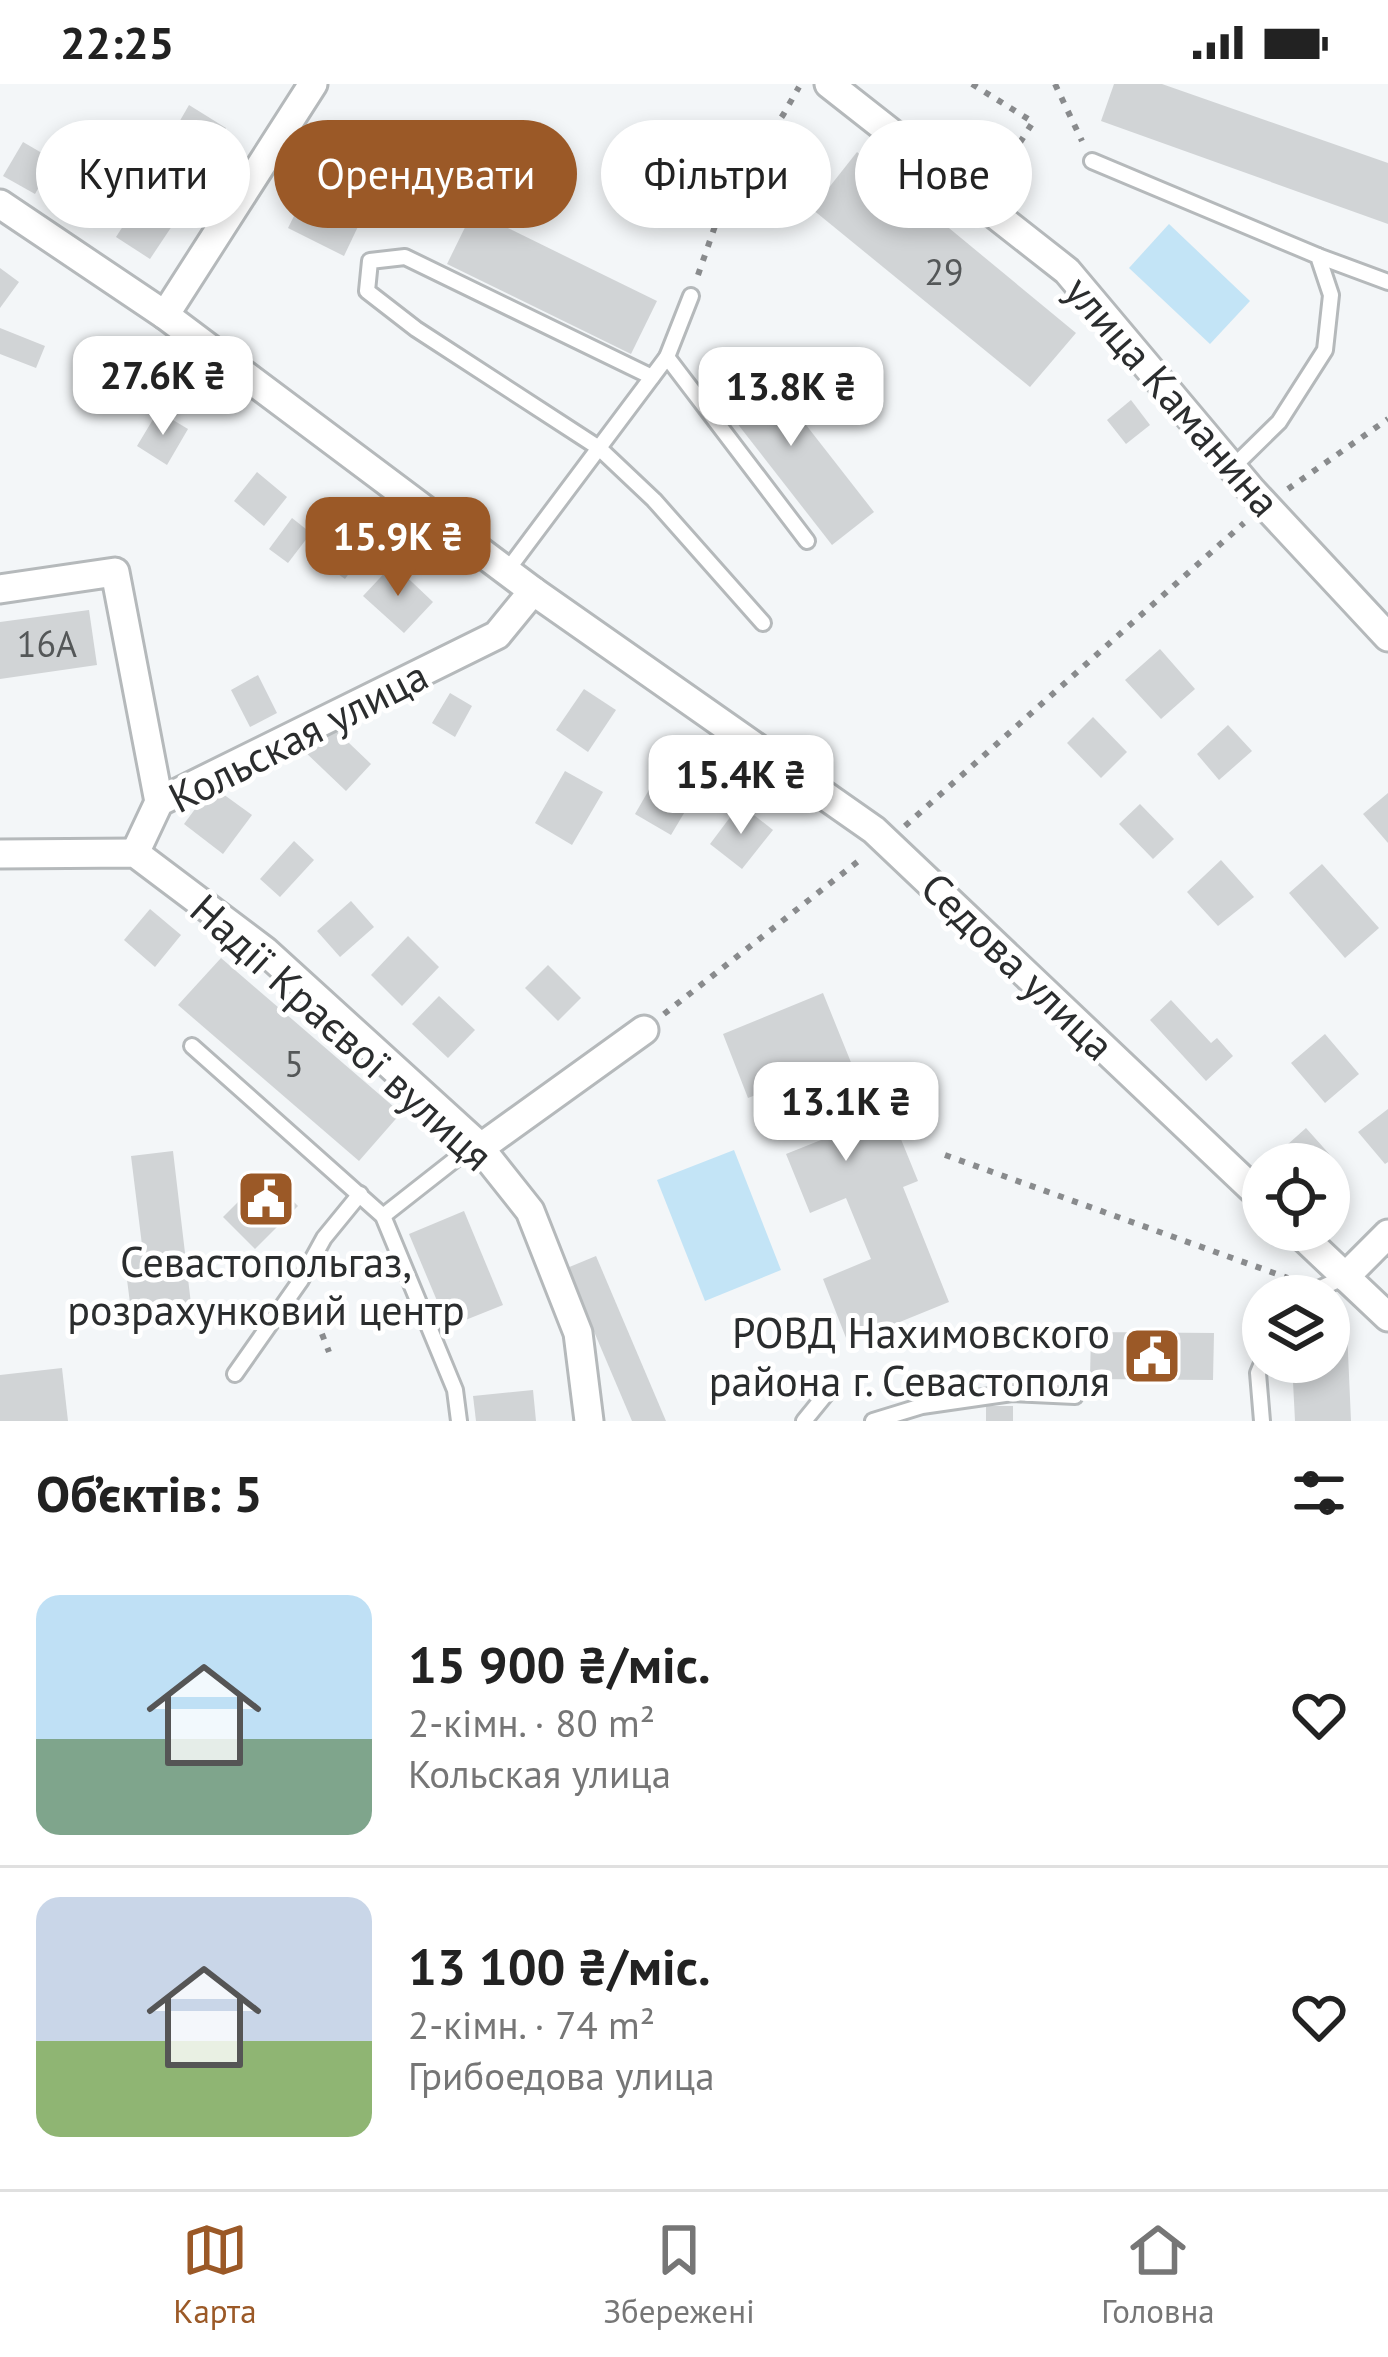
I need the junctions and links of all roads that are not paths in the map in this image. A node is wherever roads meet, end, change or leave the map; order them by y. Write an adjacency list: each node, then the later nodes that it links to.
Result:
1 (314, 84): 8 (street)
2 (829, 84): 12 (street, улица Каманина)
3 (1092, 161): 5 (lane)
4 (0, 204): 8 (street, Седова улица)
5 (1318, 256): 6 (lane); 12 (lane)
6 (1388, 282)
7 (691, 296): 9 (lane)
8 (165, 315): 14 (street, Седова улица)
9 (667, 357): 10 (lane); 13 (lane)
10 (652, 377): 11 (lane); 11 (lane)
11 (598, 448): 14 (lane); 17 (lane)
12 (1232, 468): 18 (street, улица Каманина)
13 (807, 541)
14 (506, 572): 16 (street, Седова улица)
15 (0, 589): 19 (street)
16 (533, 591): 19 (street, Кольская улица); 25 (street, Седова улица)
17 (763, 623)
18 (1388, 637)
19 (159, 802): 20 (street, Кольская улица)
20 (134, 853): 21 (street); 24 (street, Надії Краєвої вулиця)
21 (0, 854)
22 (644, 1030): 24 (street)
23 (192, 1046): 26 (lane)
24 (478, 1145): 27 (lane); 39 (street, Надії Краєвої вулиця)
25 (1242, 1178)
26 (360, 1194): 27 (lane); 34 (lane)
27 (383, 1216): 38 (lane)
28 (1388, 1234): 31 (street)
29 (1318, 1251): 30 (street)
30 (1344, 1275)
31 (1346, 1275)
32 (1350, 1281): 33 (street)
33 (1388, 1317)
34 (235, 1374)
35 (1259, 1383): 42 (lane)
36 (826, 1394): 40 (lane)
37 (1075, 1396): 41 (lane)
38 (459, 1421)
39 (589, 1421)
40 (804, 1421)
41 (873, 1421)
42 (1262, 1421)

